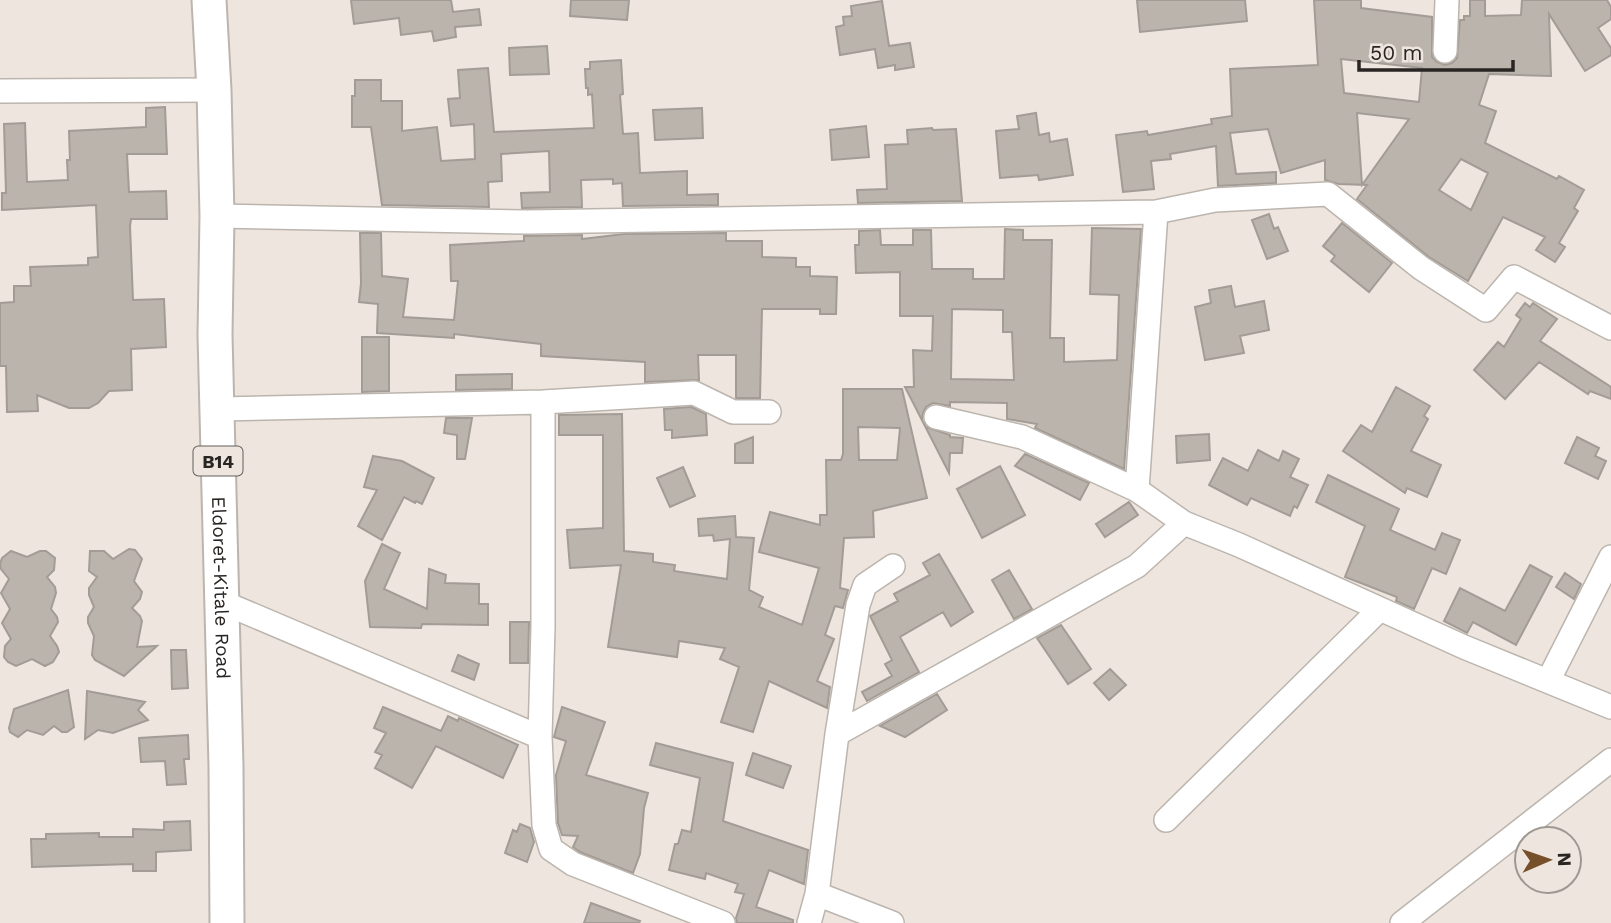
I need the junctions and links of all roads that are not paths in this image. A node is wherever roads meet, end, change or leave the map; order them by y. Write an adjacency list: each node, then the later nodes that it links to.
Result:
1 (209, 0): 4 (highway, Eldoret-Kitale Road / B14)
2 (1447, 0): 3 (street)
3 (1445, 51)
4 (214, 90): 5 (street); 7 (highway, Eldoret-Kitale Road / B14)
5 (0, 91)
6 (1156, 212): 7 (street); 8 (street); 13 (street)
7 (218, 216): 10 (highway, Eldoret-Kitale Road / B14)
8 (1611, 328)
9 (542, 402): 10 (street); 11 (street); 22 (street)
10 (217, 410): 17 (highway, Eldoret-Kitale Road / B14)
11 (769, 412)
12 (936, 417): 13 (street)
13 (1137, 490): 14 (street)
14 (1184, 523): 18 (street); 21 (street)
15 (1611, 557): 19 (street)
16 (893, 566): 21 (street)
17 (222, 602): 22 (street); 26 (highway, Eldoret-Kitale Road / B14)
18 (1379, 610): 19 (street); 24 (street)
19 (1548, 681): 20 (street)
20 (1611, 707)
21 (837, 734): 25 (street)
22 (540, 737): 27 (street)
23 (1611, 760): 30 (street)
24 (1166, 820)
25 (817, 894): 28 (street); 29 (street)
26 (227, 923)
27 (723, 923)
28 (809, 923)
29 (892, 923)
30 (1402, 923)

